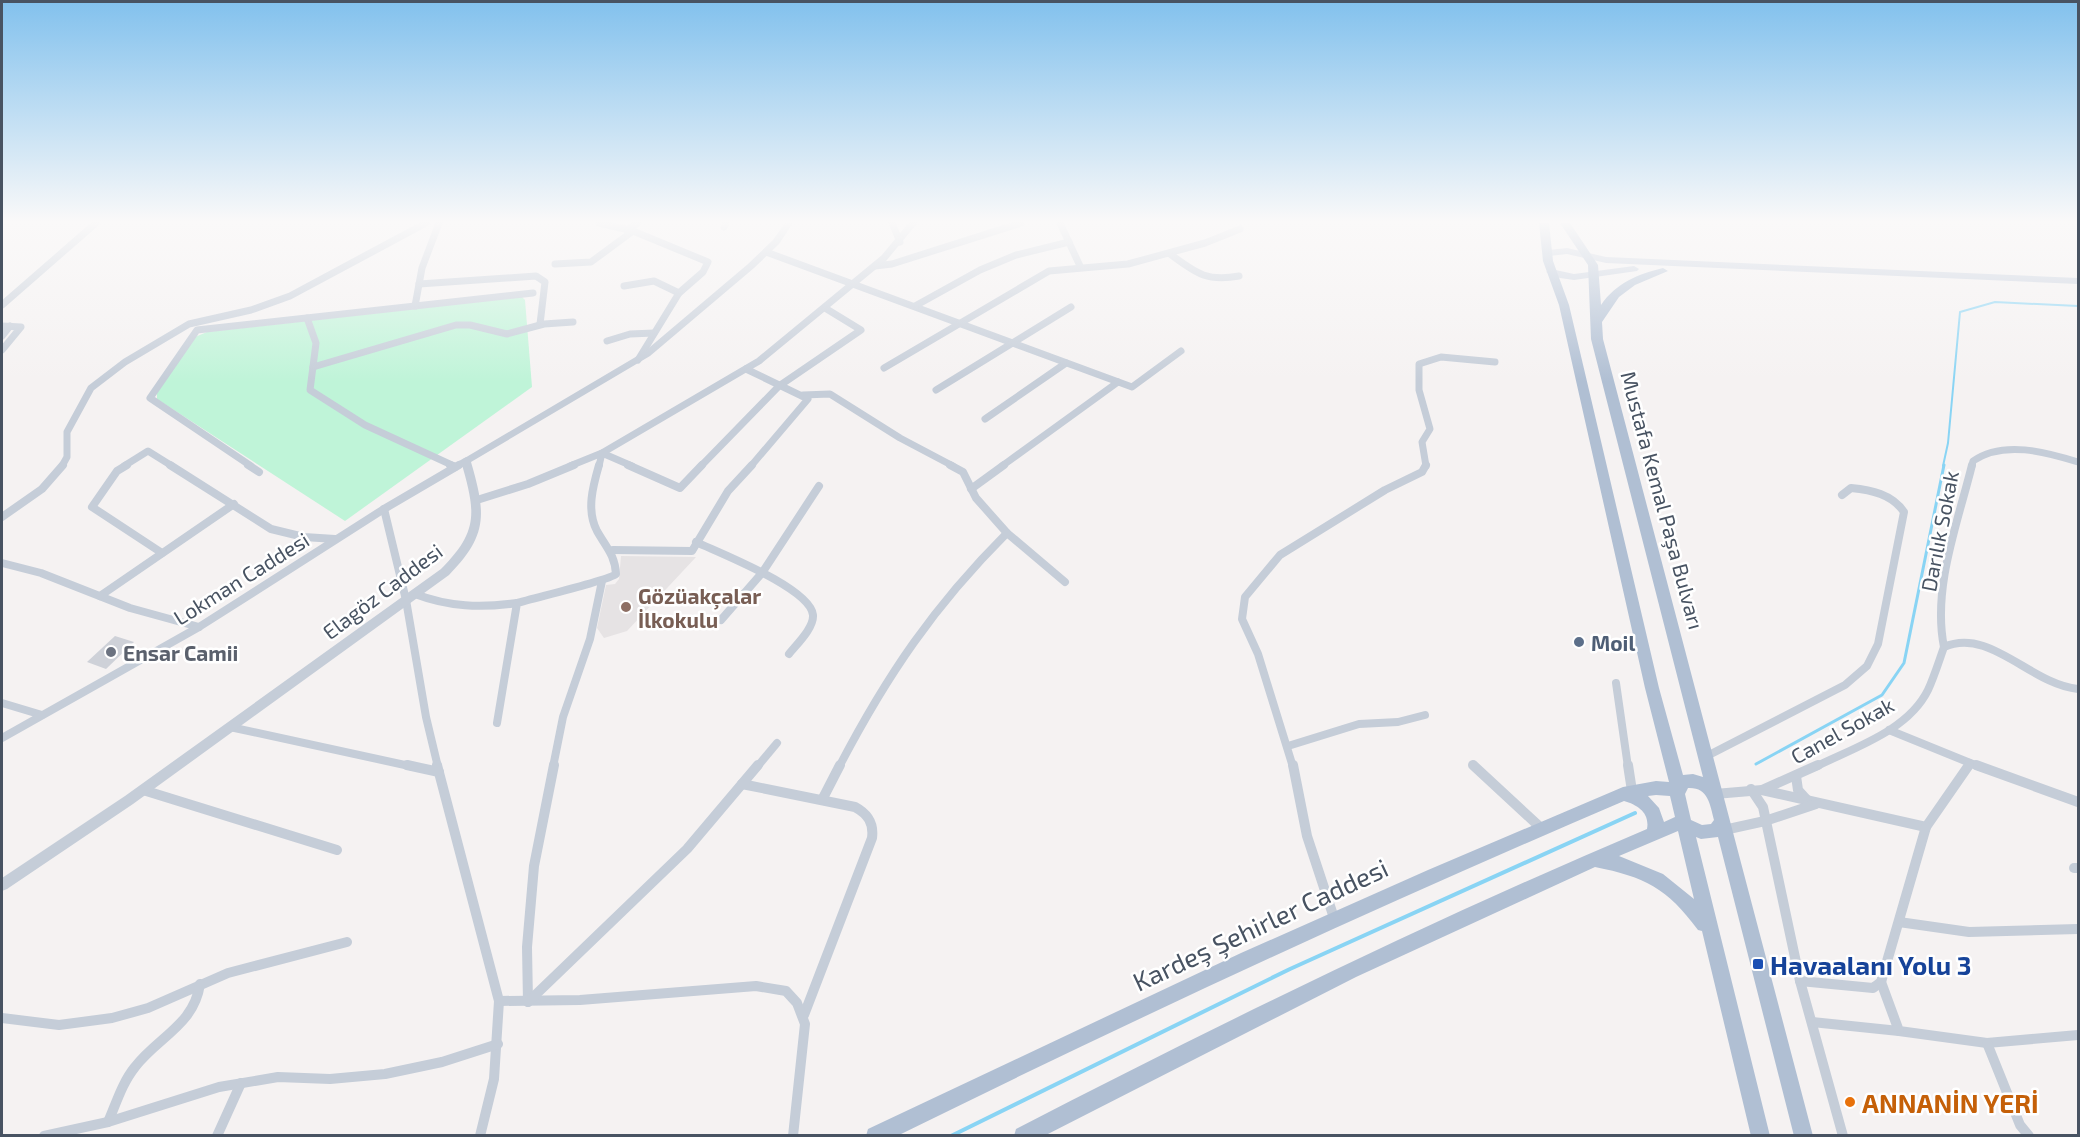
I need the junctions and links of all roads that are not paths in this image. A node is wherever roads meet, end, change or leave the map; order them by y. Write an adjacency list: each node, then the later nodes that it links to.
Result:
1 (35, 276): 28 (street)
2 (328, 276): 68 (street)
3 (422, 276): 23 (street)
4 (535, 276): 23 (street)
5 (536, 276): 36 (street)
6 (699, 276): 27 (street)
7 (739, 276): 46 (street)
8 (836, 276): 22 (street)
9 (864, 276): 22 (street)
10 (969, 276): 30 (street)
11 (1040, 276): 35 (street)
12 (1203, 276): 13 (street)
13 (1239, 276)
14 (1553, 276): 103 (main road)
15 (1564, 276): 20 (main road)
16 (1596, 276): 20 (main road)
17 (1641, 276): 37 (main road)
18 (1780, 276): 25 (main road)
19 (1968, 276): 21 (main road)
20 (1592, 277): 37 (main road, Mustafa Kemal Paşa Bulvarı)
21 (2079, 281)
22 (856, 283): 30 (street); 31 (street)
23 (419, 284): 29 (street)
24 (624, 286): 27 (street)
25 (2079, 289)
26 (533, 292): 29 (street)
27 (679, 293): 40 (street)
28 (2, 305)
29 (415, 306): 33 (street)
30 (915, 306): 35 (street)
31 (825, 308): 51 (street); 53 (street)
32 (1071, 308): 43 (street)
33 (307, 318): 49 (street); 61 (street)
34 (573, 322): 36 (street)
35 (959, 322): 43 (street); 50 (street)
36 (540, 324): 49 (street)
37 (1595, 324): 97 (main road, Mustafa Kemal Paşa Bulvarı)
38 (2, 326): 39 (street)
39 (10, 326): 41 (street); 44 (street)
40 (654, 333): 42 (street); 46 (street)
41 (2, 336)
42 (607, 341)
43 (1012, 342): 48 (street); 54 (street)
44 (2, 350)
45 (1181, 351): 52 (street)
46 (638, 360): 58 (street)
47 (1495, 362): 96 (street)
48 (1066, 363): 52 (street); 56 (street)
49 (313, 367): 60 (street)
50 (884, 368)
51 (746, 369): 53 (street); 57 (street)
52 (1118, 382): 63 (street)
53 (779, 386): 55 (street); 57 (street)
54 (936, 390)
55 (800, 395): 63 (street); 71 (street)
56 (985, 419)
57 (602, 453): 65 (street); 72 (street)
58 (466, 461): 60 (street, Lokman Caddesi); 65 (street, Elagöz Caddesi)
59 (2079, 462): 84 (street, Darılık Sokak)
60 (455, 467): 67 (street, Lokman Caddesi)
61 (259, 472)
62 (819, 486): 75 (street)
63 (971, 489): 69 (street)
64 (1842, 495): 97 (street)
65 (477, 501): 78 (street, Elagöz Caddesi)
66 (234, 504): 70 (street); 73 (street); 73 (street)
67 (384, 509): 70 (street, Lokman Caddesi); 80 (street)
68 (2, 517)
69 (1007, 533): 77 (street); 109 (street)
70 (337, 539): 83 (street, Lokman Caddesi)
71 (696, 542): 72 (street); 75 (street)
72 (613, 550): 76 (street)
73 (162, 553): 79 (street)
74 (2, 563): 79 (street)
75 (762, 573): 82 (street); 85 (street)
76 (602, 581): 81 (street); 130 (street)
77 (1065, 582)
78 (415, 594): 80 (street, Elagöz Caddesi); 81 (street)
79 (100, 596): 83 (street)
80 (406, 600): 92 (street, Elagöz Caddesi); 100 (street)
81 (517, 603): 91 (street)
82 (721, 620)
83 (199, 627): 89 (street, Lokman Caddesi)
84 (1944, 647): 87 (street); 93 (street, Canel Sokak)
85 (789, 654)
86 (1616, 683): 107 (street)
87 (2079, 690)
88 (2, 703): 89 (street)
89 (42, 715): 94 (street, Lokman Caddesi)
90 (1425, 715): 96 (street)
91 (497, 723)
92 (230, 727): 100 (street); 105 (street, Elagöz Caddesi)
93 (1889, 730): 98 (street); 101 (street, Canel Sokak)
94 (2, 738)
95 (777, 743): 102 (street)
96 (1288, 746): 121 (street)
97 (1707, 756): 108 (main road, Mustafa Kemal Paşa Bulvarı)
98 (1970, 763): 110 (street); 115 (street)
99 (1473, 765): 116 (street)
100 (439, 772): 129 (street)
101 (1796, 776): 106 (street, Canel Sokak); 111 (street)
102 (742, 784): 109 (street); 130 (street)
103 (1677, 787): 107 (main road, Kardeş Şehirler Caddesi); 108 (main road, Kardeş Şehirler Caddesi); 113 (main road)
104 (1750, 789): 106 (street, Canel Sokak); 108 (street, Canel Sokak); 112 (street)
105 (143, 790): 118 (street); 120 (street, Elagöz Caddesi)
106 (1762, 790): 111 (street)
107 (1627, 792): 116 (main road, Kardeş Şehirler Caddesi); 117 (main road)
108 (1715, 793): 114 (main road, Mustafa Kemal Paşa Bulvarı)
109 (822, 800): 131 (street)
110 (2079, 802)
111 (1813, 803): 112 (street); 115 (street)
112 (1765, 821): 114 (street); 126 (street)
113 (1684, 822): 114 (main road); 117 (main road); 124 (main road)
114 (1723, 825): 148 (main road)
115 (1926, 827): 122 (street)
116 (1540, 828): 121 (main road, Kardeş Şehirler Caddesi)
117 (1654, 833): 119 (main road)
118 (337, 850)
119 (1594, 860): 124 (main road); 146 (main road)
120 (2, 885)
121 (1334, 918): 145 (main road, Kardeş Şehirler Caddesi)
122 (1899, 922): 123 (street); 127 (street)
123 (2079, 929)
124 (1709, 933): 147 (main road)
125 (347, 942): 128 (street)
126 (1800, 981): 127 (street); 133 (street)
127 (1881, 982): 134 (street)
128 (200, 984): 132 (street); 139 (street)
129 (499, 1001): 130 (street); 137 (street)
130 (528, 1002): 131 (street)
131 (804, 1015): 144 (street)
132 (2, 1018)
133 (1812, 1022): 134 (street); 149 (street)
134 (1899, 1031): 136 (street)
135 (2079, 1035): 136 (street)
136 (1988, 1043): 150 (street)
137 (498, 1044): 138 (street); 143 (street)
138 (241, 1083): 139 (street); 142 (street)
139 (108, 1122): 140 (street)
140 (89, 1131): 141 (street)
141 (44, 1136)
142 (217, 1136)
143 (480, 1136)
144 (793, 1136)
145 (875, 1136)
146 (1023, 1136)
147 (1761, 1136)
148 (1804, 1136)
149 (1843, 1136)
150 (2029, 1136)

